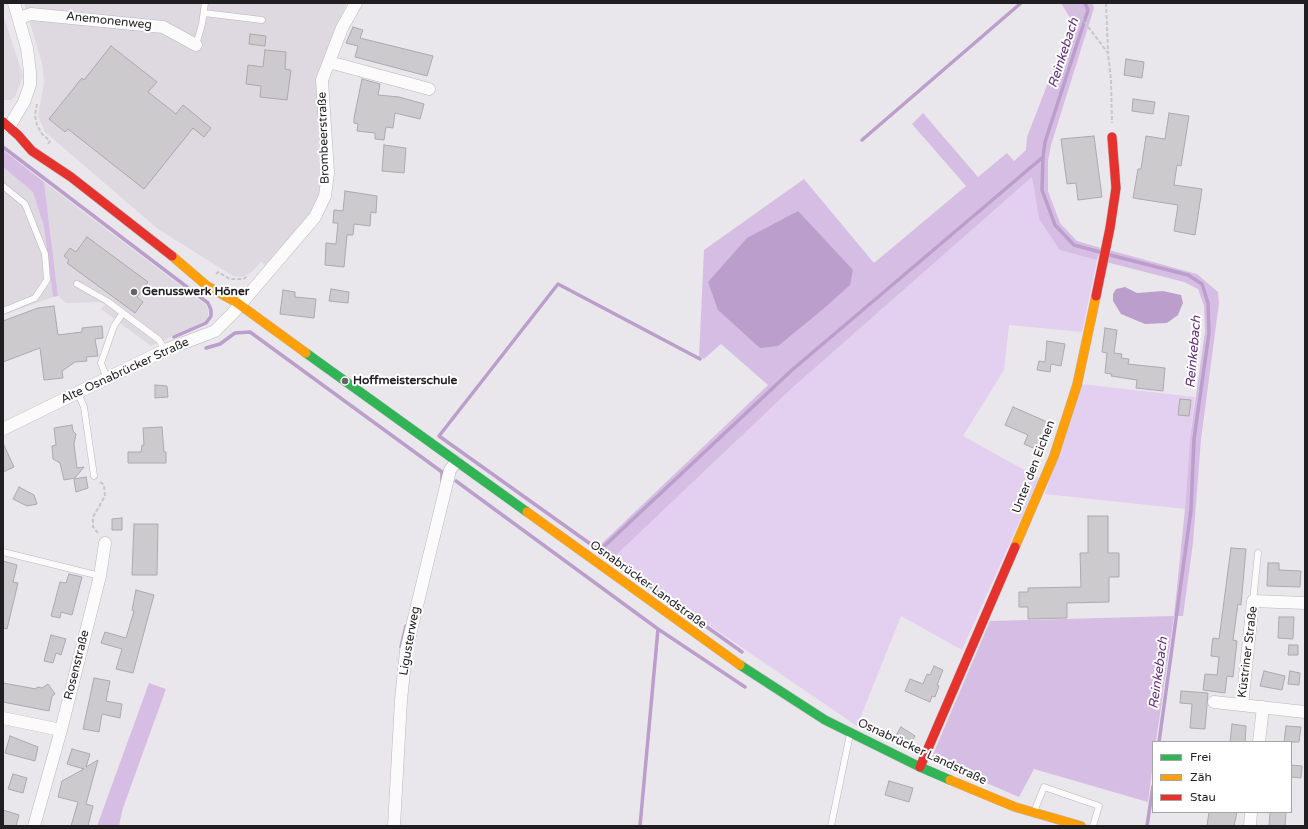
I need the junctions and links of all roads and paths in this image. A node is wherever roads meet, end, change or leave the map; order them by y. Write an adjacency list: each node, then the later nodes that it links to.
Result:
1 (14, 3): 7 (street)
2 (205, 3): 6 (lane)
3 (356, 3): 11 (street, Brombeerstraße)
4 (1070, 3): 10 (path)
5 (1106, 3): 10 (path)
6 (204, 13): 8 (lane); 9 (lane)
7 (19, 18): 9 (street, Anemonenweg); 14 (street)
8 (262, 20)
9 (196, 45)
10 (1108, 53): 15 (path)
11 (329, 62): 12 (street); 20 (street, Brombeerstraße)
12 (430, 89)
13 (37, 100): 16 (path)
14 (10, 128): 18 (street, Osnabrücker Landstraße)
15 (1112, 137): 46 (street, Unter den Eichen)
16 (50, 141)
17 (3, 186): 24 (lane)
18 (176, 259): 19 (street, Osnabrücker Landstraße); 23 (street, Osnabrücker Landstraße)
19 (205, 272)
20 (266, 275): 21 (path); 23 (street, Brombeerstraße)
21 (214, 277): 23 (street, Osnabrücker Landstraße)
22 (77, 284): 25 (lane)
23 (238, 304): 26 (street, Alte Osnabrücker Straße); 30 (street, Osnabrücker Landstraße)
24 (3, 311)
25 (123, 313): 26 (lane); 27 (lane)
26 (165, 350): 27 (street, Alte Osnabrücker Straße)
27 (106, 379): 28 (street, Alte Osnabrücker Straße)
28 (78, 393): 29 (street, Alte Osnabrücker Straße); 31 (lane)
29 (3, 429)
30 (456, 462): 44 (street, Osnabrücker Landstraße); 50 (street, Ligusterweg)
31 (94, 476): 32 (path)
32 (105, 543): 35 (street, Rosenstraße)
33 (3, 552): 35 (lane)
34 (1258, 553): 36 (lane)
35 (100, 576): 43 (street, Rosenstraße)
36 (1253, 601): 37 (street, Küstriner Straße); 39 (street, Küstriner Straße)
37 (1305, 603)
38 (1214, 702): 39 (street)
39 (1242, 705): 40 (street)
40 (1263, 707): 41 (street); 45 (street)
41 (1305, 712)
42 (3, 718): 43 (street)
43 (61, 730): 49 (street, Rosenstraße)
44 (850, 733): 46 (street, Osnabrücker Landstraße); 51 (lane)
45 (1259, 741)
46 (920, 767): 47 (street, Osnabrücker Landstraße)
47 (1034, 813): 52 (street, Osnabrücker Landstraße); 53 (lane)
48 (1251, 813): 54 (street)
49 (34, 826)
50 (394, 826)
51 (831, 826)
52 (1081, 826)
53 (1093, 826)
54 (1250, 826)

